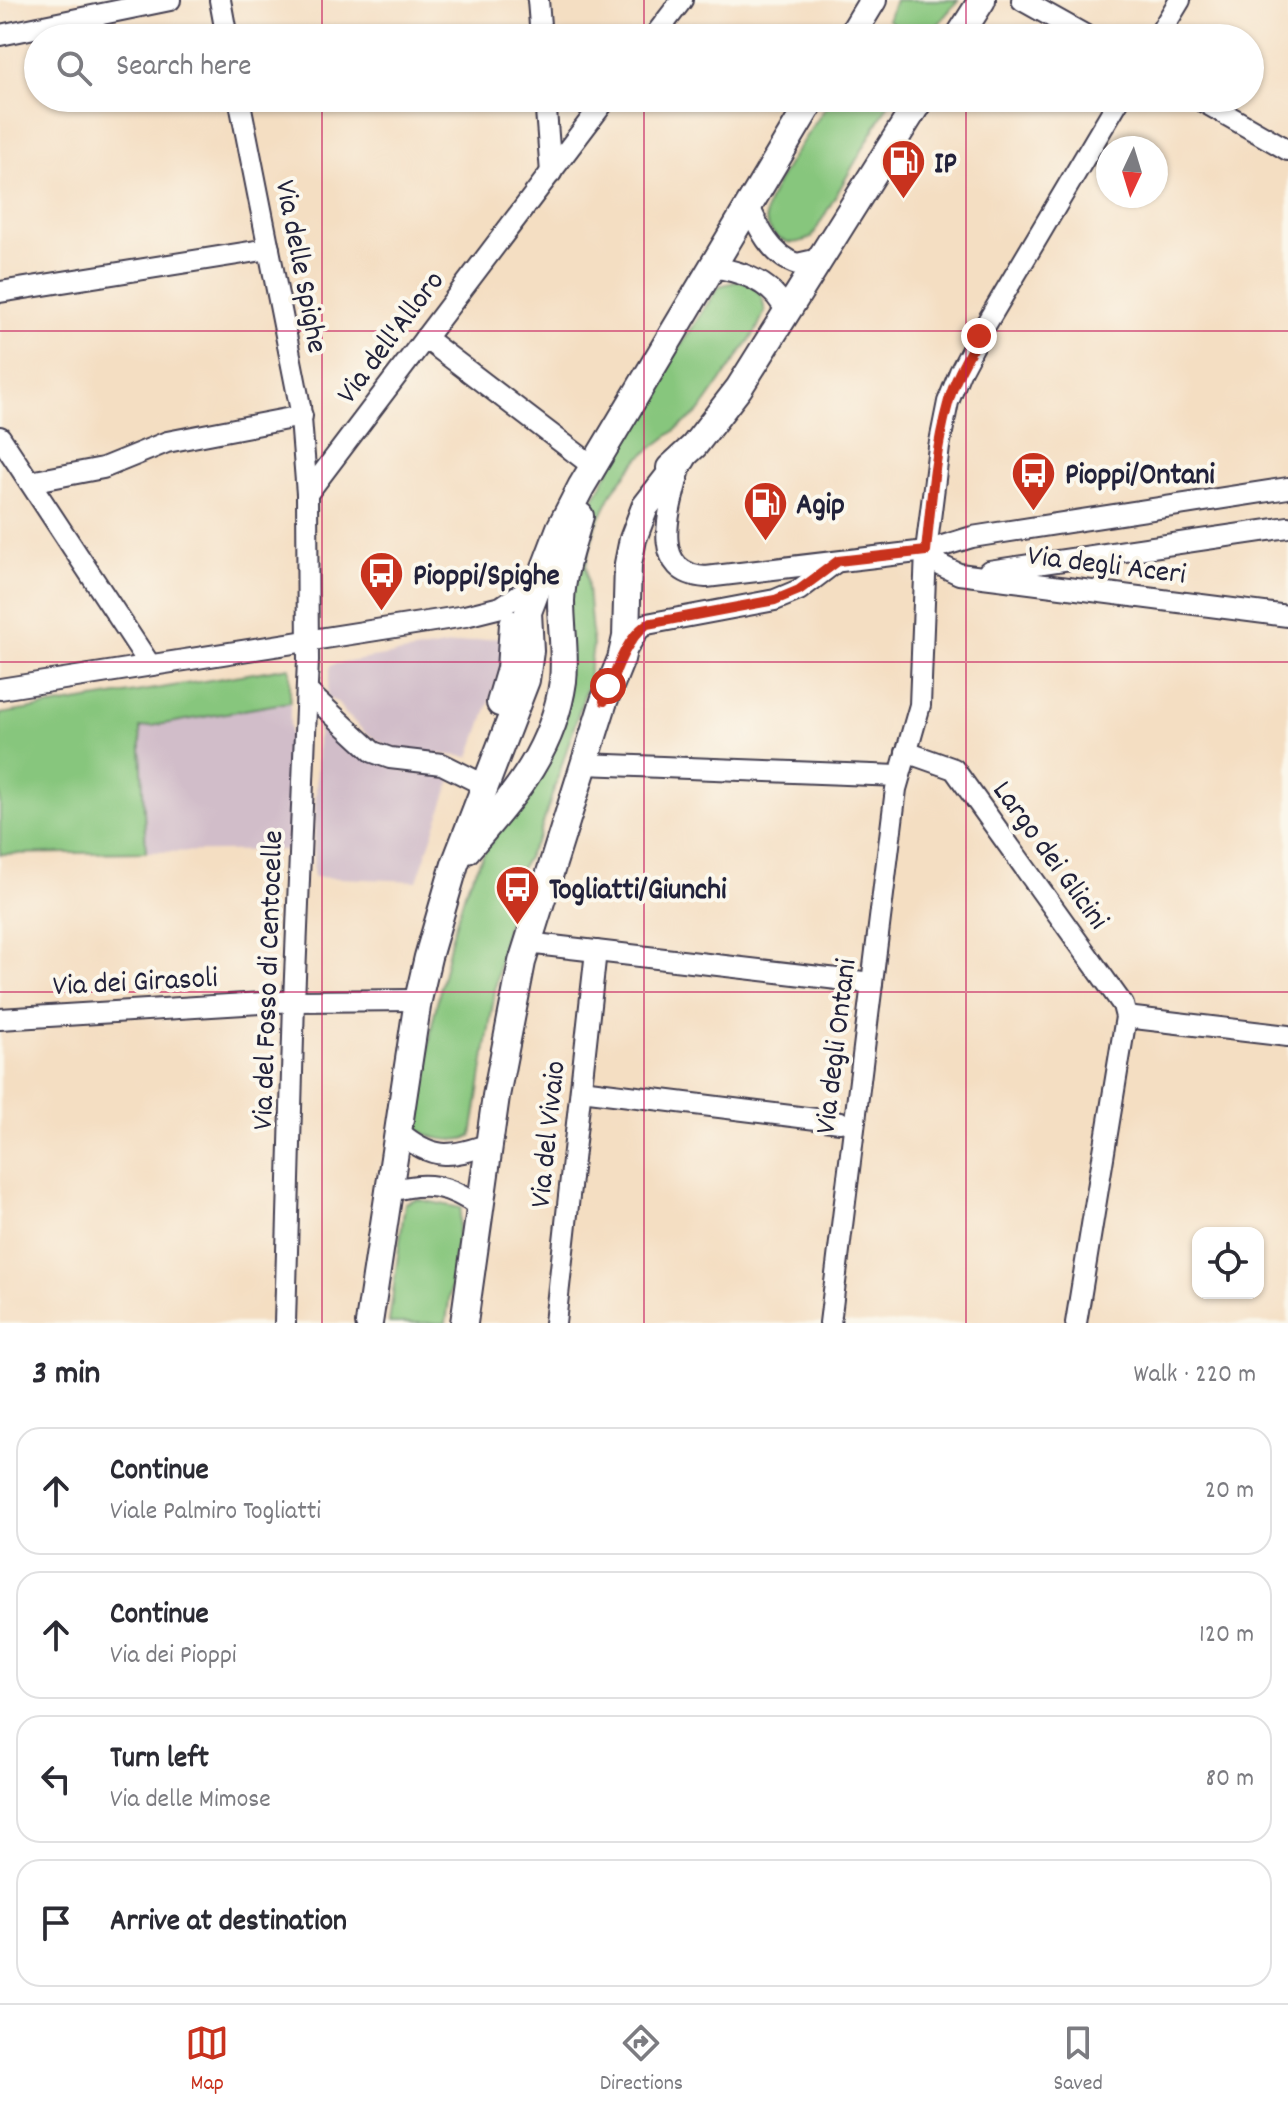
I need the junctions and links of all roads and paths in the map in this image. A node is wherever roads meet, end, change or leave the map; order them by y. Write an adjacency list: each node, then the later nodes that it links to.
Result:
1 (170, 0): 9 (street)
2 (220, 0): 10 (street)
3 (538, 0): 11 (street)
4 (682, 0): 12 (street)
5 (873, 0): 13 (main road)
6 (982, 0): 14 (main road)
7 (1022, 0): 15 (street)
8 (1180, 0): 16 (street)
9 (53, 24)
10 (224, 24)
11 (540, 24)
12 (664, 24)
13 (858, 24)
14 (967, 24)
15 (1065, 24)
16 (1165, 24)
17 (24, 30): 18 (street)
18 (0, 35)
19 (242, 112): 29 (street, Via delle Spighe)
20 (546, 112): 27 (street)
21 (597, 112): 27 (street, Via dell'Alloro)
22 (804, 112): 28 (main road)
23 (912, 112): 30 (main road)
24 (1112, 112): 44 (street, Via degli Ontani)
25 (1222, 112): 26 (street)
26 (1288, 149)
27 (551, 173): 34 (street, Via dell'Alloro)
28 (748, 204): 30 (street); 31 (main road)
29 (269, 249): 32 (street); 35 (street, Via delle Spighe)
30 (819, 259): 33 (main road)
31 (711, 267): 33 (street); 38 (main road)
32 (0, 292)
33 (787, 314): 37 (main road)
34 (425, 338): 38 (street); 41 (street, Via dell'Alloro)
35 (302, 416): 39 (street); 41 (street, Via delle Spighe)
36 (0, 437): 39 (street)
37 (683, 458): 45 (street); 51 (main road); 55 (main road)
38 (594, 467): 42 (main road); 60 (main road)
39 (30, 482): 52 (street)
40 (1288, 488): 44 (street)
41 (307, 494): 50 (street)
42 (573, 501): 46 (main road); 60 (main road)
43 (1288, 527): 47 (street)
44 (926, 551): 45 (street); 47 (street, Via degli Aceri); 56 (street, Via degli Ontani)
45 (838, 561): 51 (street)
46 (542, 568): 48 (main road); 60 (main road)
47 (965, 575): 49 (street, Via degli Aceri)
48 (520, 594): 50 (street); 59 (main road)
49 (1288, 616)
50 (308, 640): 52 (street); 54 (street, Via del Fosso di Centocelle)
51 (621, 659): 55 (main road)
52 (150, 665): 53 (street)
53 (0, 689)
54 (307, 691): 59 (street); 65 (street, Via del Fosso di Centocelle)
55 (604, 701): 57 (main road)
56 (906, 752): 58 (street, Via degli Ontani); 66 (street, Largo dei Glicini)
57 (584, 764): 58 (street); 61 (main road)
58 (899, 776): 63 (street, Via degli Ontani)
59 (476, 781): 60 (main road)
60 (455, 864): 64 (main road)
61 (527, 943): 62 (street); 72 (main road)
62 (596, 951): 63 (street); 69 (street, Via del Vivaio)
63 (872, 983): 79 (street, Via degli Ontani)
64 (418, 1000): 65 (street, Via dei Girasoli); 71 (main road)
65 (294, 1001): 67 (street, Via dei Girasoli); 75 (street, Via del Fosso di Centocelle)
66 (1126, 1017): 68 (street); 80 (street)
67 (0, 1019)
68 (1288, 1036)
69 (581, 1090): 70 (street); 78 (street, Via del Vivaio)
70 (840, 1122)
71 (399, 1132): 72 (street); 73 (main road)
72 (489, 1144): 74 (main road)
73 (388, 1192): 74 (street); 76 (main road)
74 (480, 1207): 77 (main road)
75 (285, 1323)
76 (369, 1323)
77 (464, 1323)
78 (555, 1323)
79 (830, 1323)
80 (1076, 1323)

